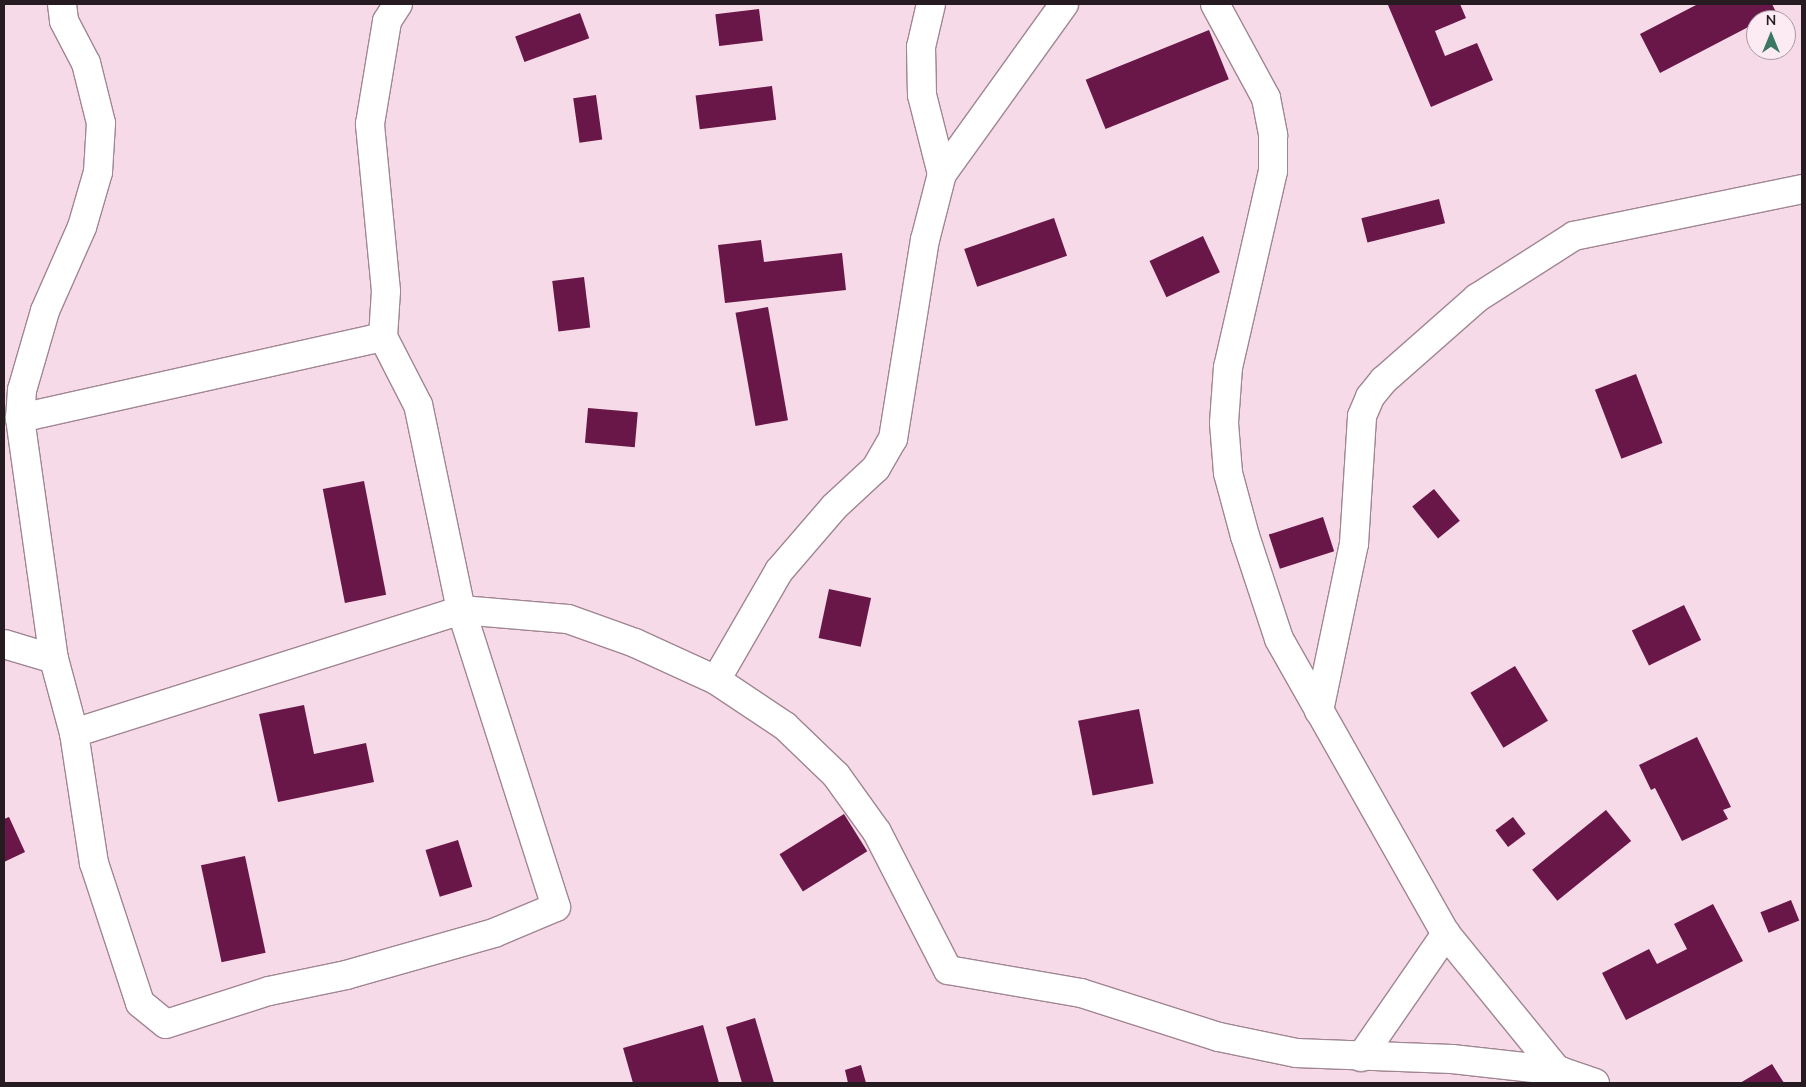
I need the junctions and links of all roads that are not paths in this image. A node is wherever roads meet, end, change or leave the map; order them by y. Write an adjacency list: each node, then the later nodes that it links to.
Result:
1 (62, 4): 9 (street)
2 (398, 4): 8 (street)
3 (931, 4): 6 (street)
4 (1064, 4): 6 (street)
5 (1216, 4): 14 (street)
6 (942, 174): 13 (street)
7 (1802, 189): 14 (street)
8 (383, 337): 9 (street); 10 (street)
9 (20, 418): 12 (street)
10 (461, 610): 13 (street); 15 (street); 15 (street)
11 (4, 644): 12 (street)
12 (54, 659): 15 (street)
13 (716, 680): 17 (street)
14 (1319, 711): 16 (street)
15 (74, 733)
16 (1446, 934): 17 (street); 18 (street)
17 (1360, 1057): 18 (street)
18 (1563, 1077): 19 (street)
19 (1595, 1083)

